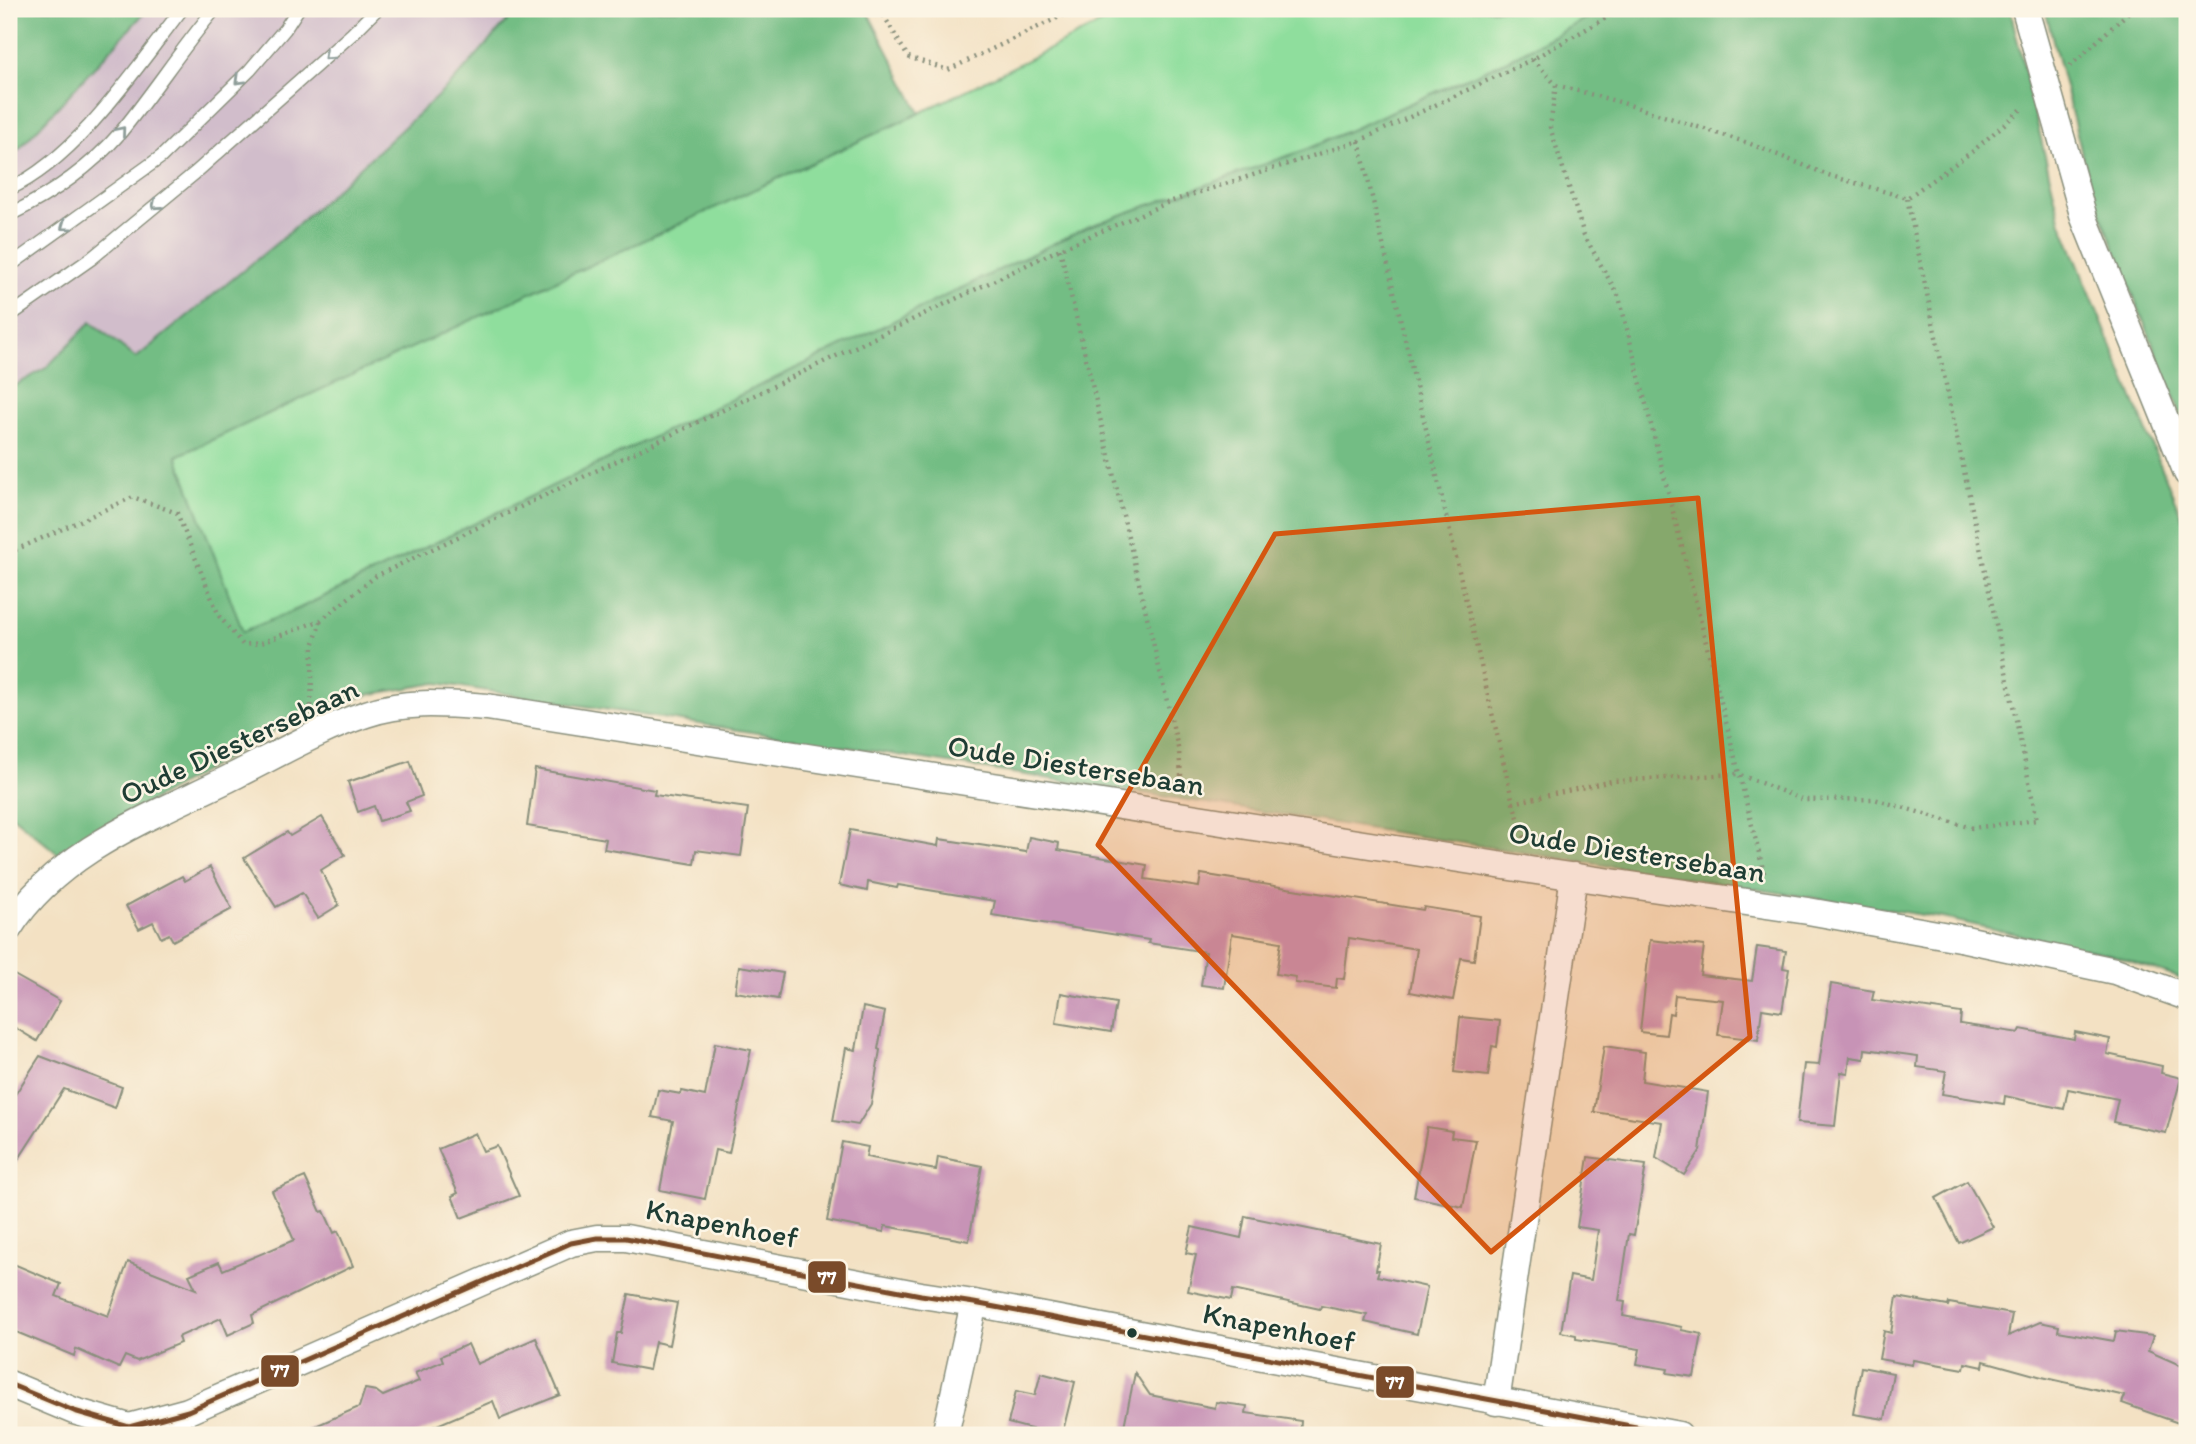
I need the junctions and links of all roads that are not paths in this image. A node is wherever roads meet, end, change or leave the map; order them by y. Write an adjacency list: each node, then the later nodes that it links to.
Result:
1 (182, 9): 6 (lane)
2 (215, 9): 7 (lane, one-way to 2)
3 (298, 9): 8 (lane, one-way to 8)
4 (377, 9): 9 (lane, one-way to 9)
5 (2025, 9): 10 (street)
6 (9, 189)
7 (9, 215)
8 (9, 266)
9 (9, 316)
10 (2187, 472)
11 (1574, 876): 12 (street, Oude Diestersebaan); 13 (street, Oude Diestersebaan); 16 (street)
12 (9, 928)
13 (2187, 998)
14 (974, 1303): 16 (street, Knapenhoef); 17 (street, Knapenhoef); 18 (street)
15 (9, 1384): 17 (street, Knapenhoef)
16 (1496, 1402): 19 (street, Knapenhoef)
17 (128, 1431)
18 (945, 1435)
19 (1679, 1435)

